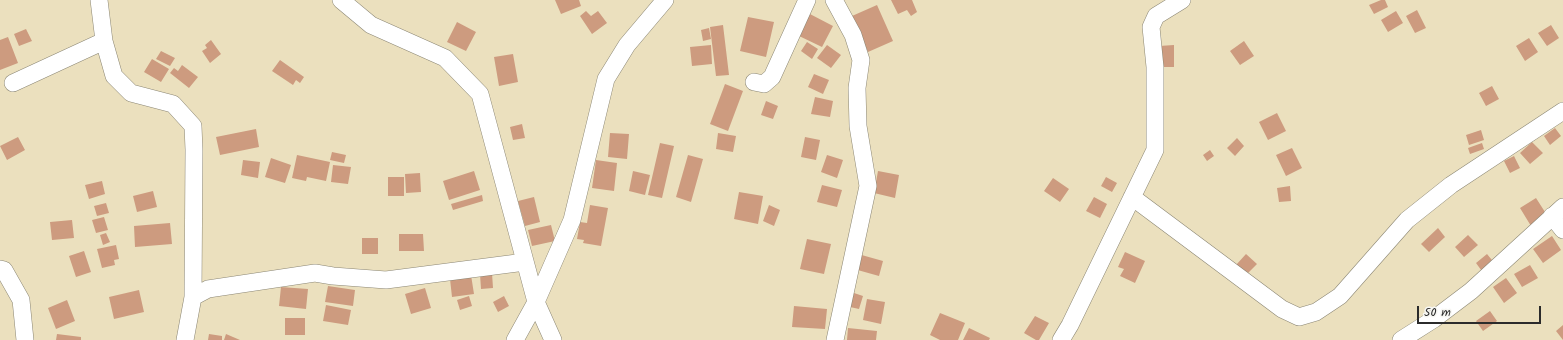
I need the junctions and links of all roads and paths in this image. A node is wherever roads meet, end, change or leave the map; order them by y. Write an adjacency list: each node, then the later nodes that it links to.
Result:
1 (99, 0): 7 (street)
2 (341, 0): 14 (street)
3 (665, 0): 17 (street)
4 (807, 0): 8 (street)
5 (834, 0): 22 (street)
6 (1182, 0): 11 (street)
7 (104, 41): 9 (street); 16 (street)
8 (754, 82)
9 (13, 83)
10 (1563, 111): 11 (street)
11 (1132, 197): 23 (street)
12 (1558, 211): 13 (street); 24 (street)
13 (1563, 230)
14 (525, 262): 16 (street); 17 (street)
15 (0, 269): 18 (street)
16 (194, 297): 19 (street)
17 (536, 302): 20 (street); 21 (street)
18 (25, 340)
19 (185, 340)
20 (515, 340)
21 (553, 340)
22 (835, 340)
23 (1061, 340)
24 (1401, 340)

